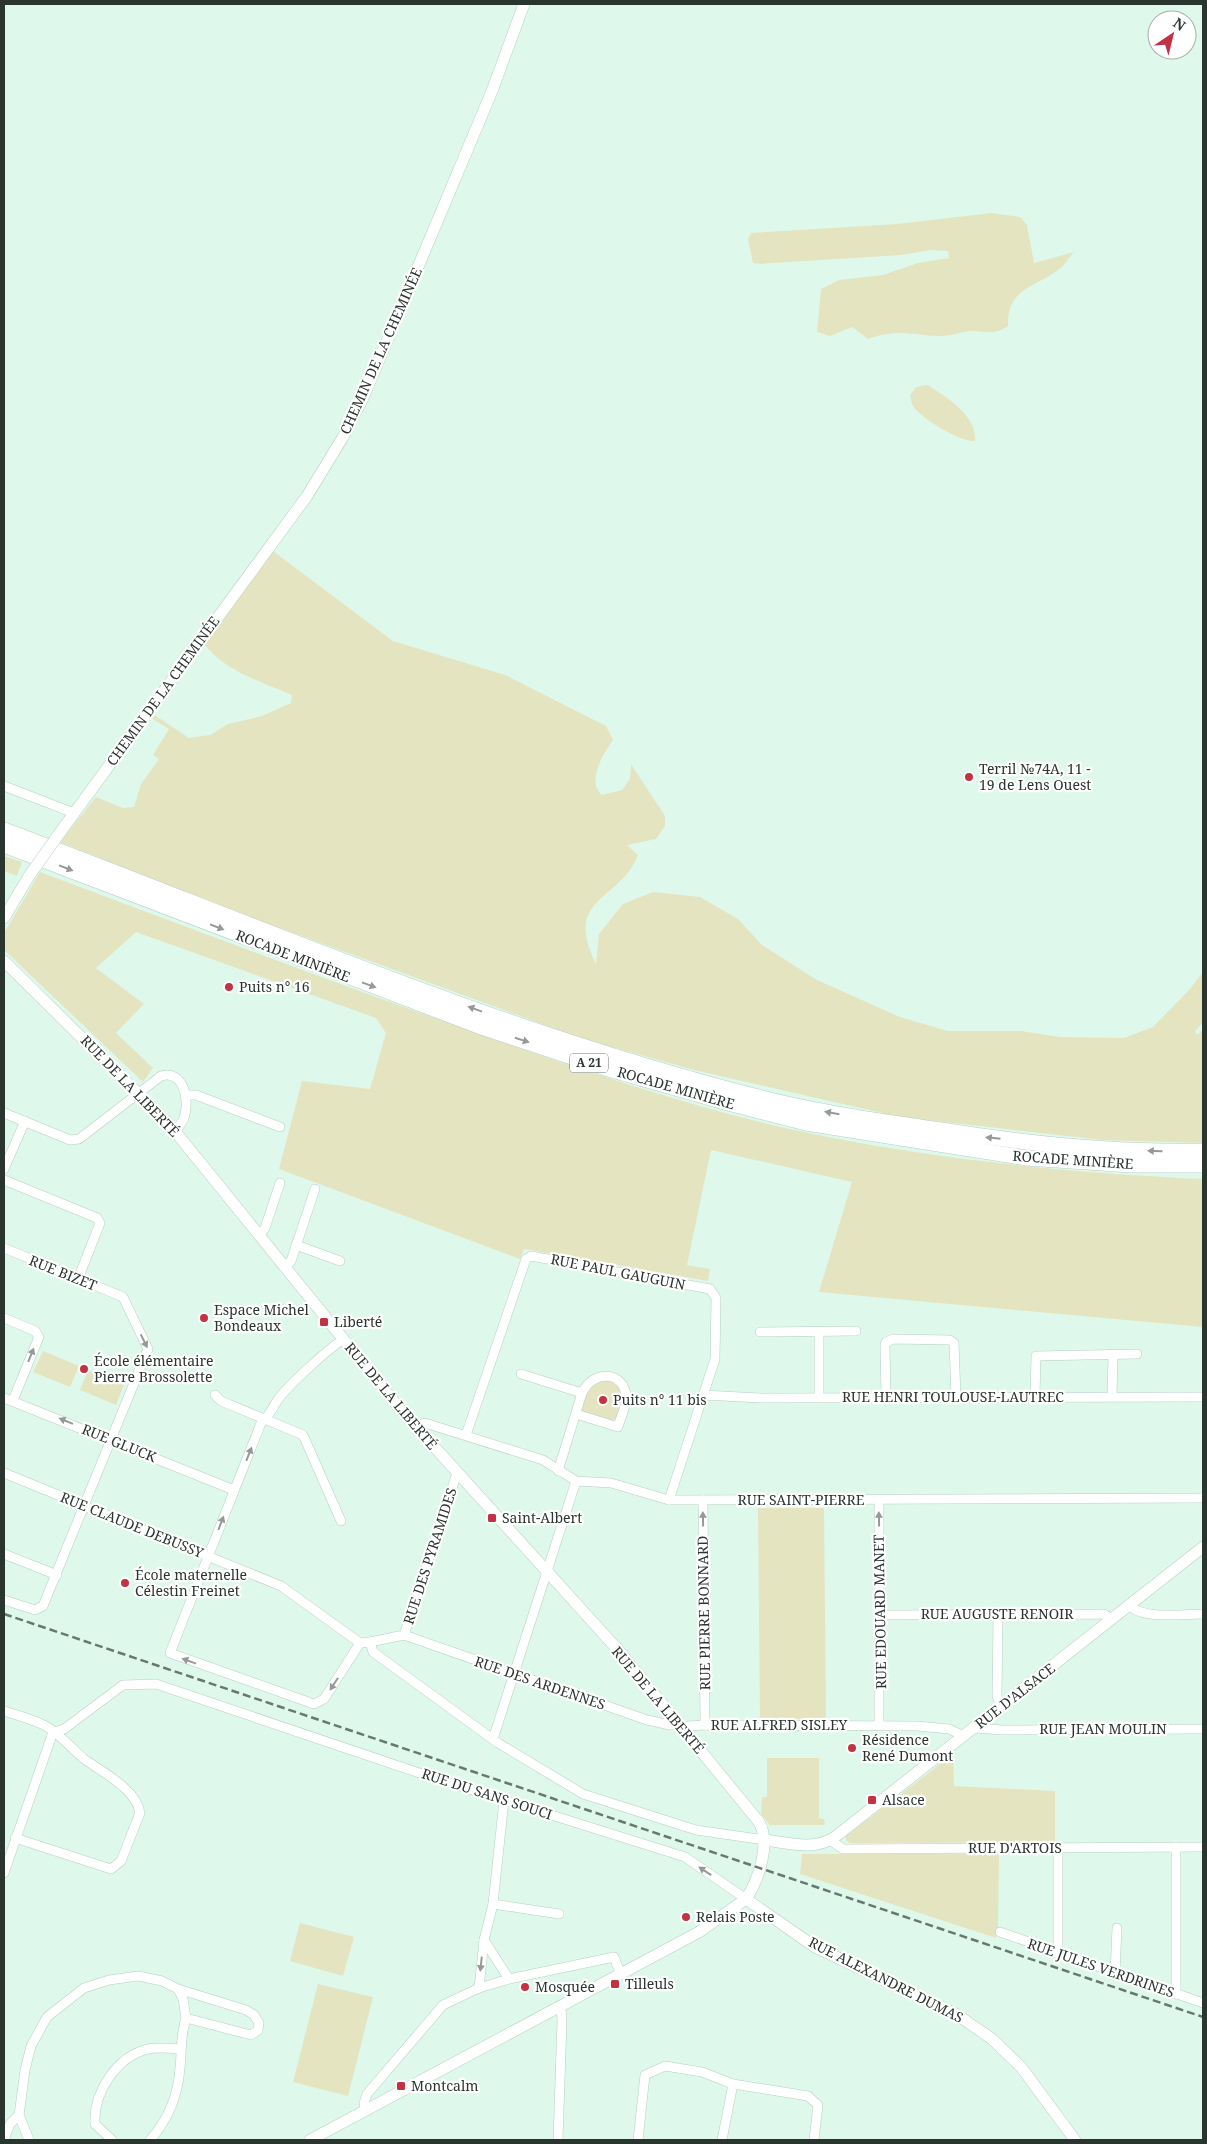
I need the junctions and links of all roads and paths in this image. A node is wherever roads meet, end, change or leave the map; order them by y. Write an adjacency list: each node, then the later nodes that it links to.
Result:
1 (524, 4): 3 (street, CHEMIN DE LA CHEMINÉE)
2 (4, 786): 3 (street)
3 (74, 813): 6 (street, CHEMIN DE LA CHEMINÉE, bridge)
4 (4, 830): 14 (highway, ROCADE MINIÈRE / A 21, one-way to 4)
5 (4, 845): 15 (highway, ROCADE MINIÈRE / A 21, one-way to 15)
6 (4, 918)
7 (4, 961): 8 (street, RUE DE LA LIBERTÉ)
8 (139, 1093): 9 (street); 11 (street); 13 (street, RUE DE LA LIBERTÉ)
9 (186, 1094): 12 (street); 13 (street)
10 (4, 1113): 11 (street)
11 (25, 1121): 16 (street)
12 (280, 1126)
13 (175, 1132): 20 (street, RUE DE LA LIBERTÉ)
14 (1203, 1151)
15 (1203, 1165)
16 (4, 1169)
17 (4, 1180): 25 (street)
18 (280, 1183): 20 (street)
19 (315, 1189): 21 (street)
20 (259, 1235): 24 (street, RUE DE LA LIBERTÉ)
21 (296, 1245): 23 (street); 24 (street)
22 (4, 1248): 25 (street, RUE BIZET)
23 (340, 1260)
24 (285, 1267): 30 (street, RUE DE LA LIBERTÉ)
25 (78, 1279): 49 (street, RUE BIZET, one-way to 49)
26 (4, 1318): 44 (street, one-way to 26)
27 (760, 1332): 28 (street)
28 (819, 1332): 29 (street); 39 (street)
29 (856, 1332)
30 (344, 1339): 46 (street); 47 (street, RUE DE LA LIBERTÉ)
31 (1113, 1354): 32 (street); 37 (street); 42 (street)
32 (1137, 1354)
33 (521, 1374): 34 (street)
34 (582, 1393): 45 (street); 45 (street)
35 (214, 1394): 46 (street)
36 (703, 1395): 39 (street, RUE HENRI TOULOUSE-LAUTREC); 48 (street, RUE PAUL GAUGUIN); 56 (street)
37 (1112, 1396): 38 (street, RUE HENRI TOULOUSE-LAUTREC); 42 (street, RUE HENRI TOULOUSE-LAUTREC)
38 (1203, 1396)
39 (819, 1397): 40 (street, RUE HENRI TOULOUSE-LAUTREC)
40 (886, 1397): 41 (street, RUE HENRI TOULOUSE-LAUTREC); 41 (street)
41 (956, 1397): 42 (street, RUE HENRI TOULOUSE-LAUTREC)
42 (1035, 1397)
43 (4, 1398): 44 (street, RUE GLUCK)
44 (13, 1400): 49 (street, RUE GLUCK, one-way to 44)
45 (576, 1414): 50 (street)
46 (265, 1419): 54 (street, one-way to 46); 60 (street)
47 (415, 1427): 48 (street, RUE SAINT-PIERRE); 52 (street, RUE DE LA LIBERTÉ)
48 (466, 1435): 50 (street, RUE SAINT-PIERRE)
49 (112, 1439): 54 (street, RUE GLUCK); 59 (street)
50 (558, 1470): 53 (street, RUE SAINT-PIERRE)
51 (4, 1473): 59 (street, RUE CLAUDE DEBUSSY)
52 (457, 1473): 64 (street, RUE DE LA LIBERTÉ); 72 (street, RUE DES PYRAMIDES)
53 (576, 1481): 56 (street, RUE SAINT-PIERRE); 64 (street)
54 (234, 1490): 63 (street, one-way to 54)
55 (1203, 1498): 58 (street, RUE SAINT-PIERRE)
56 (670, 1500): 57 (street, RUE SAINT-PIERRE)
57 (703, 1500): 58 (street, RUE SAINT-PIERRE); 80 (street, RUE PIERRE BONNARD, one-way to 57)
58 (879, 1500): 70 (street, RUE EDOUARD MANET, one-way to 58)
59 (85, 1506): 63 (street, RUE CLAUDE DEBUSSY); 65 (street)
60 (341, 1521)
61 (1203, 1547): 67 (street, RUE D'ALSACE)
62 (4, 1554): 65 (street)
63 (208, 1556): 74 (street, RUE CLAUDE DEBUSSY); 74 (street, one-way to 63)
64 (548, 1572): 75 (street); 78 (street, RUE DE LA LIBERTÉ)
65 (57, 1575): 66 (street)
66 (4, 1600)
67 (1129, 1606): 69 (street); 71 (street, RUE D'ALSACE)
68 (998, 1614): 70 (street, RUE AUGUSTE RENOIR); 71 (street, RUE AUGUSTE RENOIR); 77 (street)
69 (1203, 1614)
70 (881, 1615): 79 (street, RUE EDOUARD MANET)
71 (1112, 1619): 77 (street, RUE D'ALSACE)
72 (404, 1635): 73 (street, RUE DES PYRAMIDES); 75 (street, RUE DES ARDENNES)
73 (370, 1642): 74 (street, RUE DES PYRAMIDES); 86 (street)
74 (360, 1643)
75 (514, 1674): 78 (street, RUE DES ARDENNES); 86 (street)
76 (4, 1710): 84 (street)
77 (997, 1710): 81 (street, RUE D'ALSACE); 83 (street)
78 (680, 1725): 80 (street, RUE ALFRED SISLEY); 89 (street, RUE DE LA LIBERTÉ)
79 (880, 1725): 80 (street, RUE ALFRED SISLEY); 85 (street, RUE ALFRED SISLEY)
80 (705, 1726)
81 (975, 1728): 83 (street, RUE JEAN MOULIN); 85 (street, RUE D'ALSACE)
82 (1203, 1729): 83 (street, RUE JEAN MOULIN)
83 (1002, 1730)
84 (53, 1732): 87 (street, RUE DU SANS SOUCI); 88 (street); 88 (street)
85 (964, 1736): 90 (street, RUE D'ALSACE)
86 (492, 1739): 89 (street)
87 (504, 1800): 95 (street, RUE DU SANS SOUCI, one-way to 87); 96 (street)
88 (16, 1838): 94 (street)
89 (765, 1840): 90 (street, RUE D'ALSACE); 95 (street)
90 (830, 1840): 91 (street, RUE D'ARTOIS)
91 (1058, 1847): 92 (street, RUE D'ARTOIS); 101 (street)
92 (1176, 1847): 93 (street, RUE D'ARTOIS); 107 (street)
93 (1203, 1847)
94 (4, 1873)
95 (746, 1898): 103 (street); 124 (street, RUE ALEXANDRE DUMAS)
96 (493, 1904): 97 (street); 100 (street)
97 (559, 1914)
98 (1117, 1928): 102 (street)
99 (1000, 1932): 101 (street, RUE JULES VERDRINES)
100 (484, 1940): 104 (street); 105 (street, one-way to 105)
101 (1058, 1954): 102 (street, RUE JULES VERDRINES)
102 (1115, 1973): 107 (street, RUE JULES VERDRINES)
103 (621, 1975): 104 (street); 109 (street)
104 (509, 1979): 105 (street)
105 (479, 1988): 113 (street)
106 (178, 1989): 110 (street); 110 (street); 114 (street)
107 (1176, 1994): 108 (street, RUE JULES VERDRINES)
108 (1203, 2003)
109 (561, 2007): 113 (street); 120 (street)
110 (186, 2018): 111 (street)
111 (179, 2049): 117 (street); 118 (street)
112 (733, 2084): 121 (street); 122 (street); 123 (street)
113 (366, 2110): 119 (street)
114 (19, 2115): 115 (street); 116 (street)
115 (4, 2140)
116 (29, 2140)
117 (112, 2140)
118 (150, 2140)
119 (310, 2140)
120 (558, 2140)
121 (638, 2140)
122 (722, 2140)
123 (814, 2140)
124 (1074, 2140)

